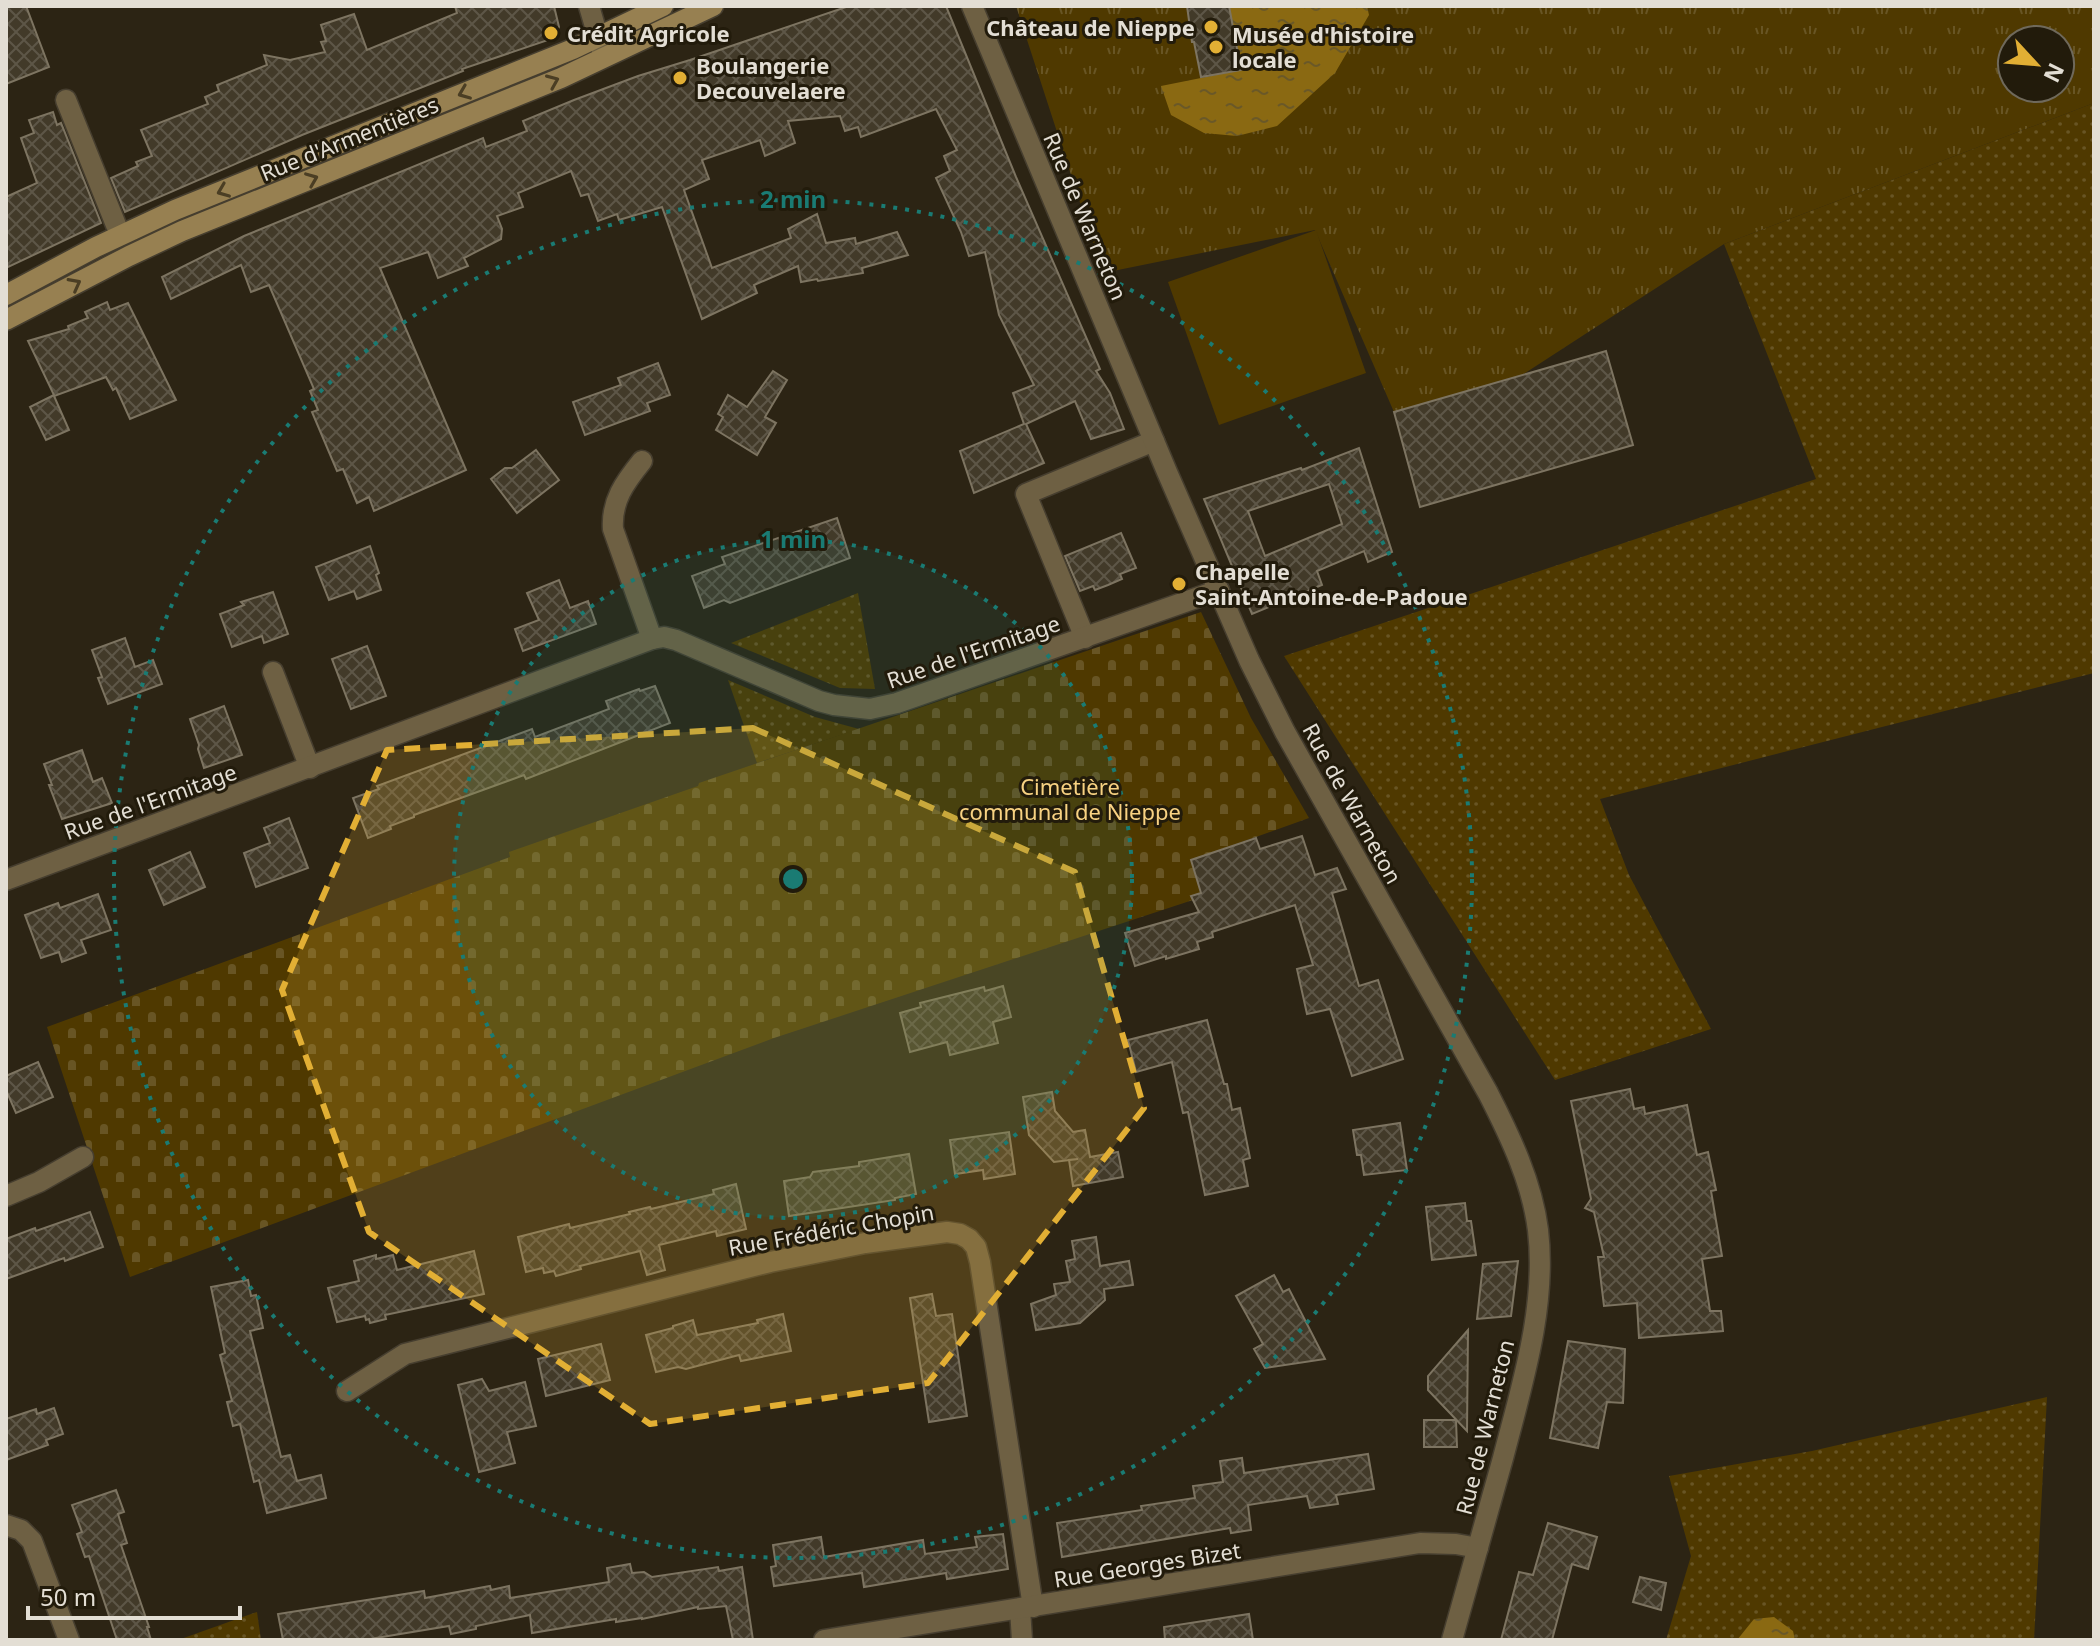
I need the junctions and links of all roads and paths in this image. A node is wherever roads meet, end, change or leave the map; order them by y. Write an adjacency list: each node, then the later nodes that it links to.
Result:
1 (589, 6): 5 (street)
2 (663, 6): 5 (main road, Rue d'Armentières)
3 (713, 6): 6 (main road, Rue d'Armentières)
4 (972, 6): 11 (street, Rue de Warneton)
5 (598, 37): 6 (street); 9 (main road, Rue d'Armentières, one-way to 9)
6 (604, 58): 10 (main road, Rue d'Armentières, one-way to 6)
7 (66, 100): 8 (street)
8 (116, 225)
9 (6, 295)
10 (6, 320)
11 (1154, 441): 13 (street, Rue de Warneton); 14 (street)
12 (642, 461): 15 (street)
13 (1219, 590): 14 (street, Rue de l'Ermitage); 23 (street, Rue de Warneton)
14 (1085, 638): 15 (street, Rue de l'Ermitage)
15 (652, 639): 17 (street, Rue de l'Ermitage)
16 (273, 672): 17 (street)
17 (310, 768): 18 (street, Rue de l'Ermitage)
18 (6, 880)
19 (83, 1157): 20 (street)
20 (6, 1196)
21 (347, 1391): 24 (street, Rue Frédéric Chopin)
22 (6, 1525): 25 (street)
23 (1478, 1548): 24 (street, Rue Georges Bizet); 28 (street, Rue de Warneton)
24 (1027, 1608): 26 (street, Rue Georges Bizet); 27 (street)
25 (69, 1640)
26 (824, 1640)
27 (1022, 1640)
28 (1452, 1640)

